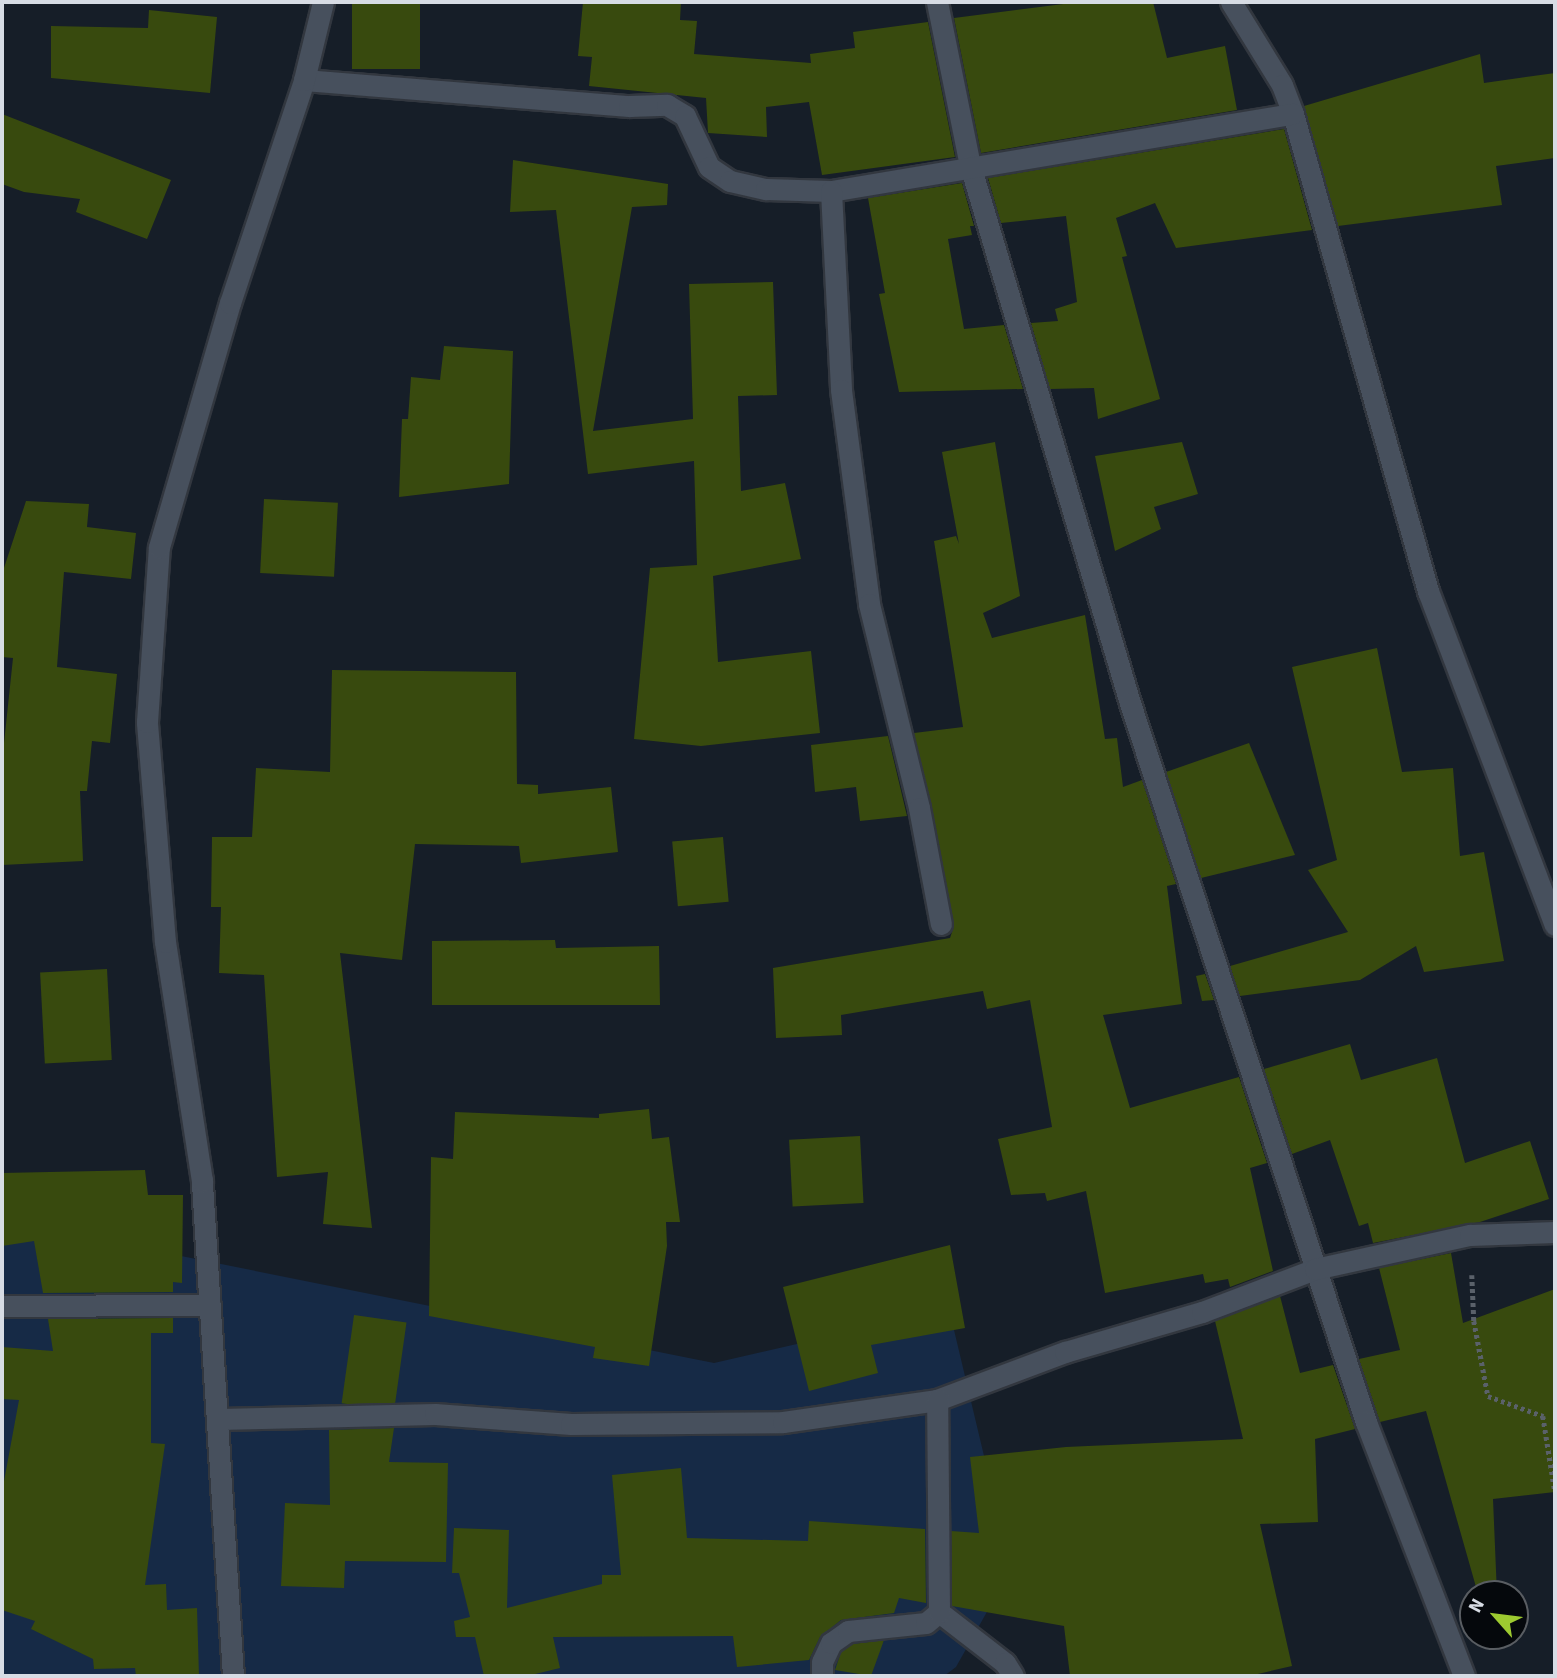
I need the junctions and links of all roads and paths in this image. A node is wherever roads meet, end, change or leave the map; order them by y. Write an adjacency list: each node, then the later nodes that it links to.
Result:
1 (323, 2): 4 (street)
2 (937, 2): 6 (street)
3 (1231, 2): 5 (street)
4 (304, 80): 7 (street); 13 (street)
5 (1293, 114): 6 (street); 9 (street)
6 (970, 165): 7 (street); 12 (street)
7 (831, 191): 8 (street)
8 (941, 924)
9 (1555, 925)
10 (1555, 1232): 11 (street)
11 (1470, 1235): 12 (street); 17 (path)
12 (1315, 1269): 15 (street); 22 (street)
13 (210, 1306): 14 (street); 16 (street)
14 (3, 1308)
15 (937, 1399): 16 (street); 18 (street)
16 (219, 1419): 19 (street)
17 (1555, 1492)
18 (939, 1612): 20 (street); 21 (street)
19 (233, 1676)
20 (822, 1676)
21 (1013, 1676)
22 (1464, 1676)

